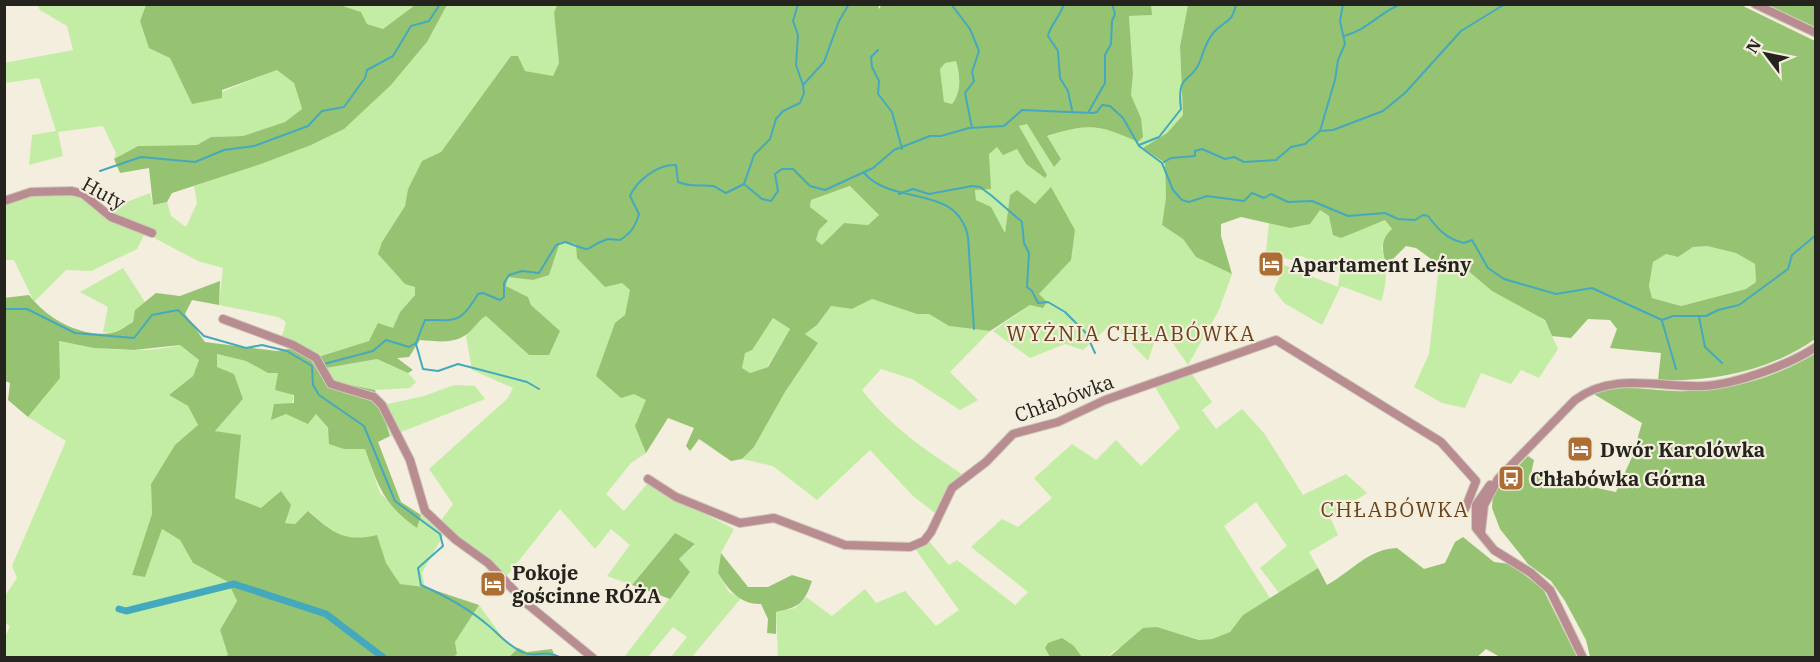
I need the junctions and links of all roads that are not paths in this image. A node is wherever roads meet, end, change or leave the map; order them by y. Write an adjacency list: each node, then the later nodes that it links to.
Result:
1 (1755, 4): 2 (street)
2 (1815, 33)
3 (4, 201): 4 (street, Huty)
4 (152, 233)
5 (222, 319): 9 (street)
6 (1815, 347): 10 (street)
7 (648, 479): 8 (street, Chłabówka)
8 (1465, 509)
9 (593, 657)
10 (1583, 657)

